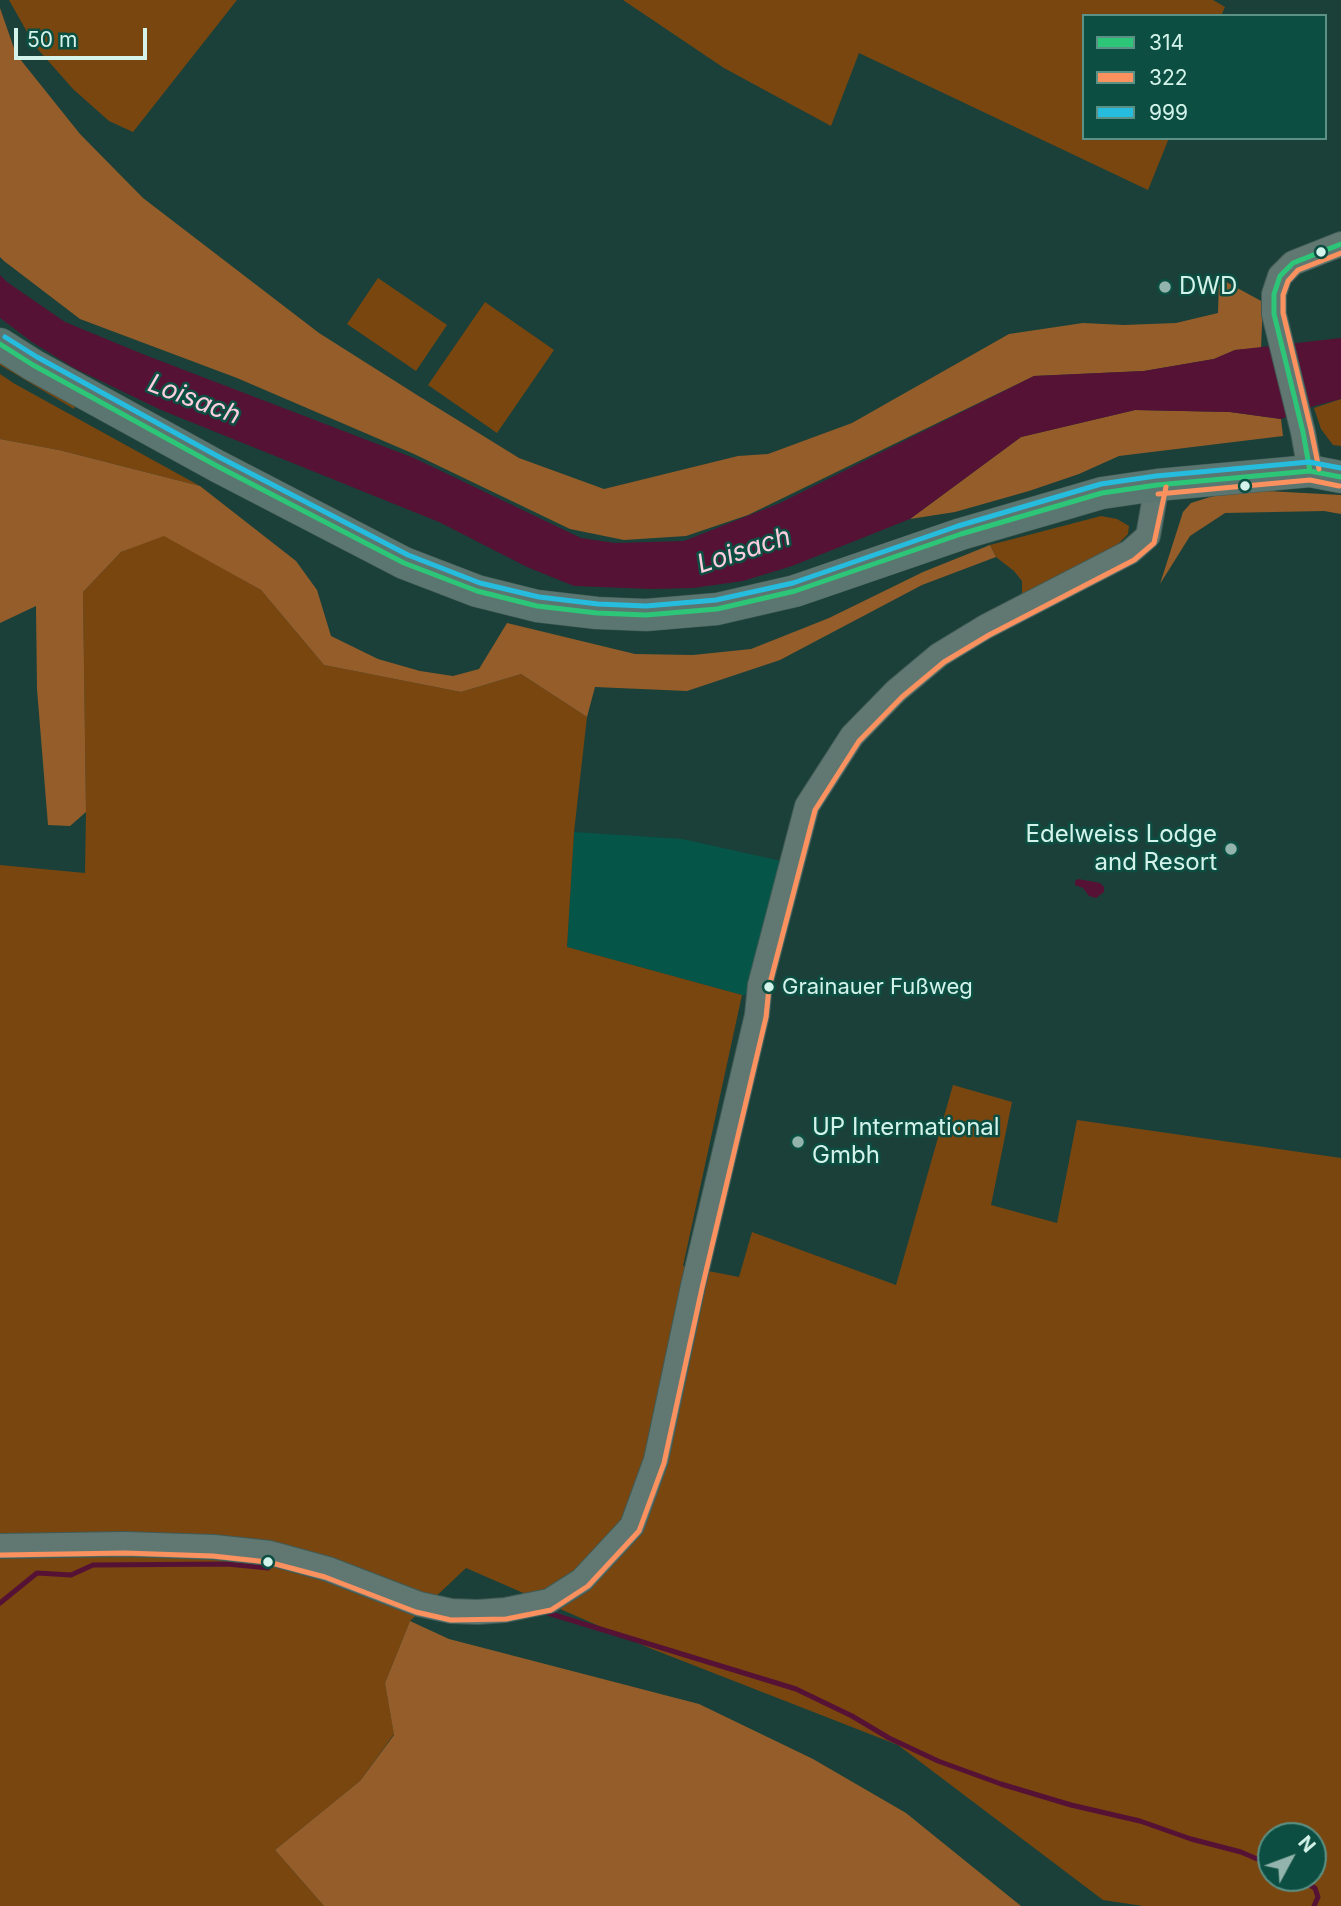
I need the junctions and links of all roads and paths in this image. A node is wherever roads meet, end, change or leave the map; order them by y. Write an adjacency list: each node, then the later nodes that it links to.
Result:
1 (1341, 244): 3 (street)
2 (0, 344): 5 (main road)
3 (1310, 471): 4 (main road); 5 (main road)
4 (1341, 477)
5 (1157, 485): 6 (street)
6 (0, 1546)

